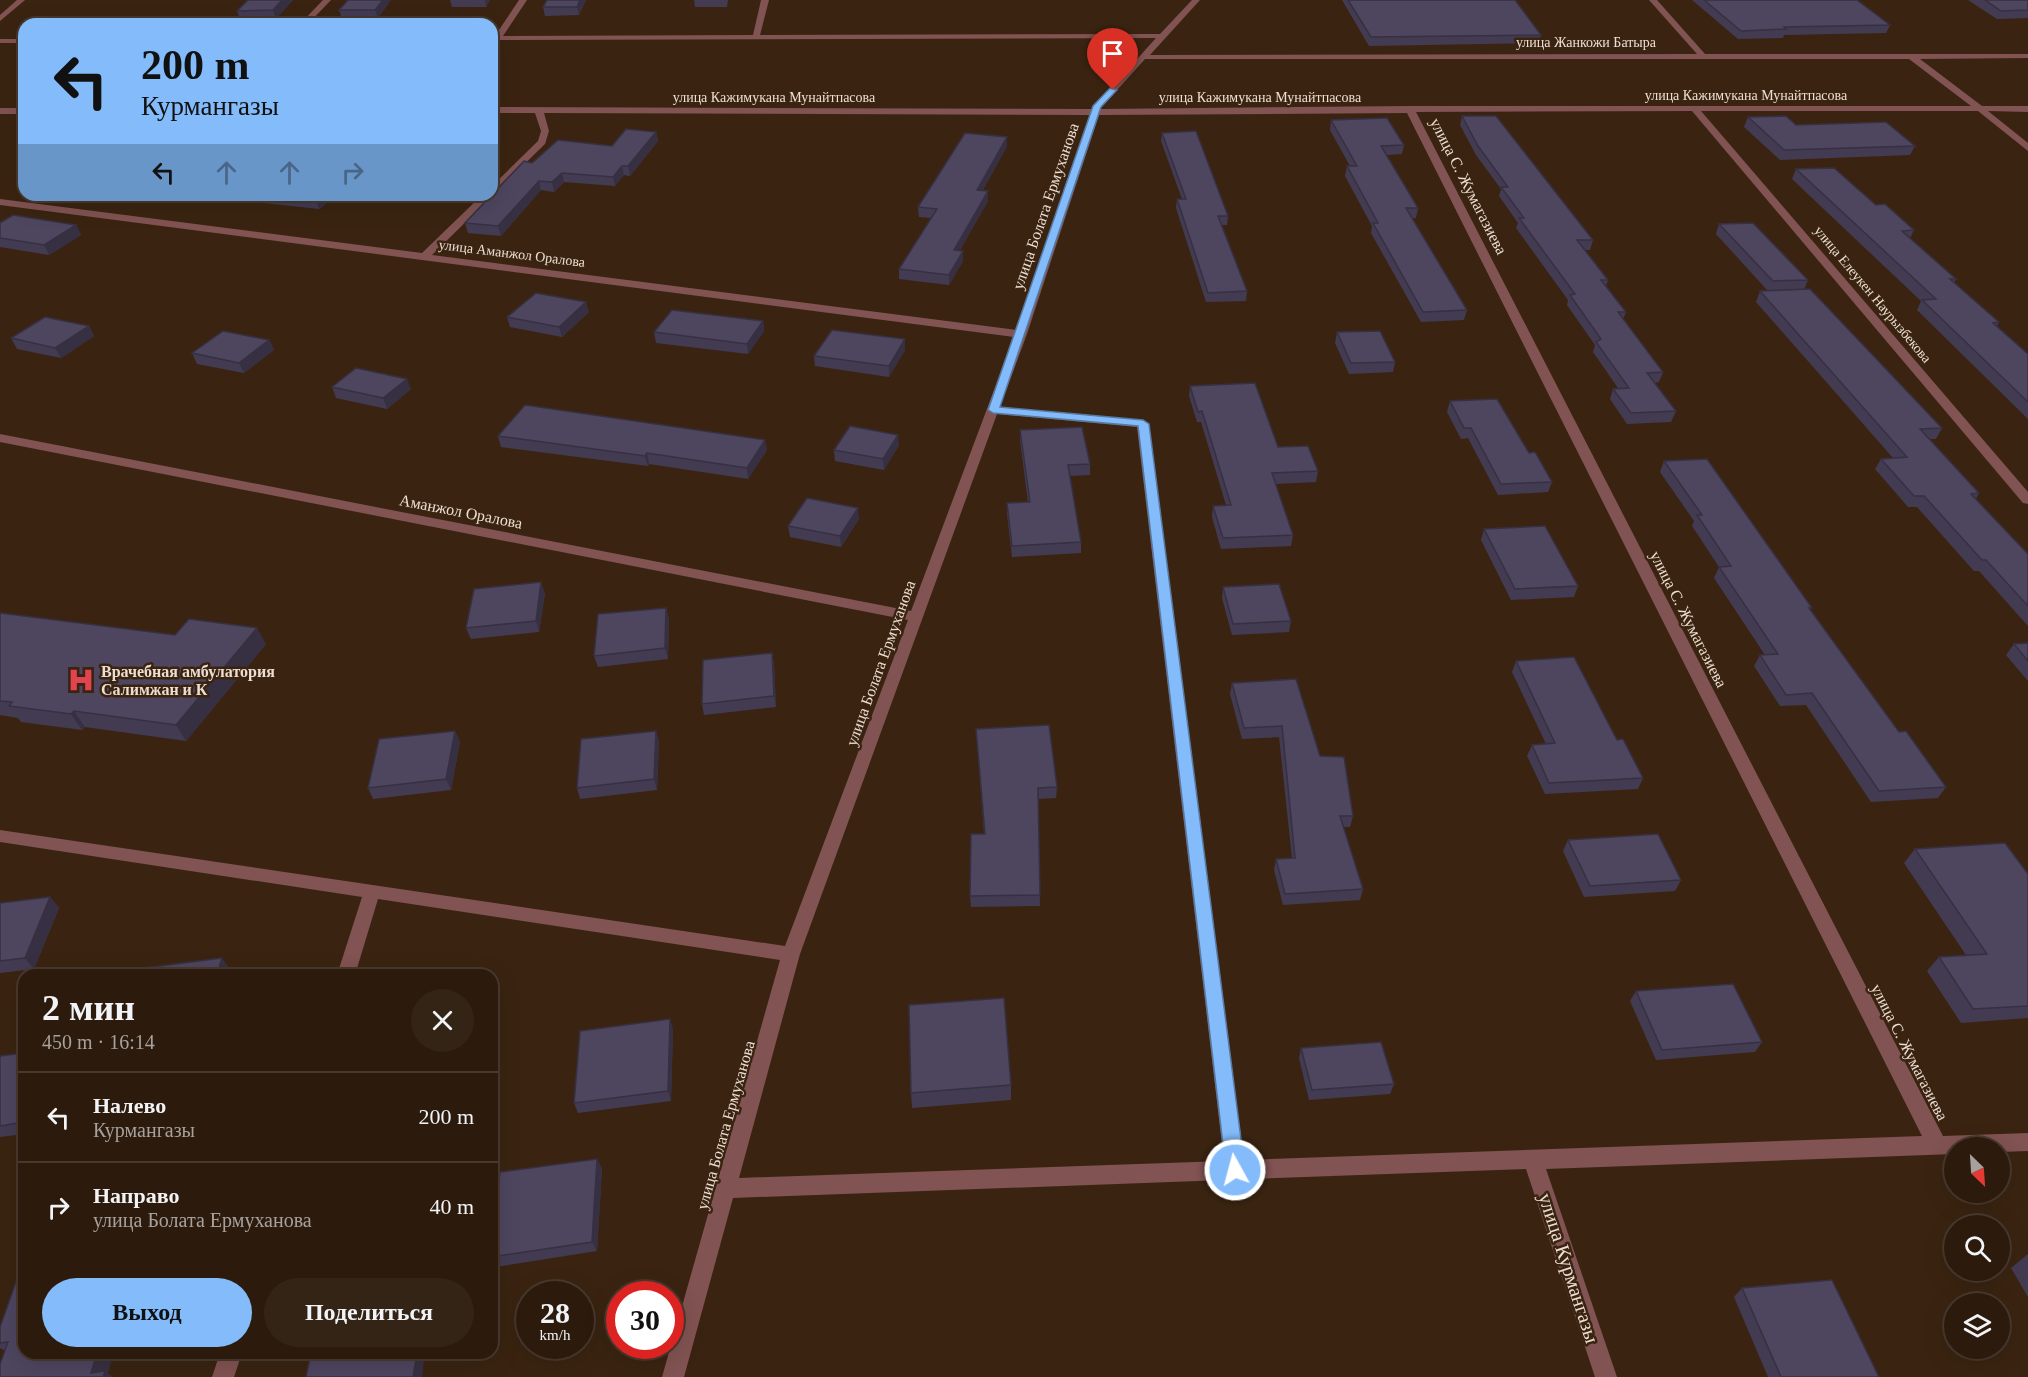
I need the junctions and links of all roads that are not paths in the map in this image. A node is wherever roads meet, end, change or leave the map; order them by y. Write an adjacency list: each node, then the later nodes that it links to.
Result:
1 (21, 0): 8 (street)
2 (327, 0): 7 (street)
3 (523, 0): 9 (street)
4 (765, 0): 11 (street)
5 (1196, 0): 10 (street, улица Болата Ермуханова)
6 (1653, 0): 15 (street)
7 (310, 18)
8 (0, 19)
9 (498, 33)
10 (1163, 36): 11 (street); 18 (street, улица Болата Ермуханова)
11 (756, 37): 12 (street)
12 (498, 38)
13 (18, 40): 14 (street)
14 (0, 41)
15 (1702, 55): 16 (street, улица Жанкожи Батыра); 18 (street, улица Жанкожи Батыра)
16 (1911, 56): 17 (street, улица Жанкожи Батыра); 21 (street)
17 (2028, 56)
18 (1143, 57): 27 (street, улица Болата Ермуханова)
19 (1694, 108): 20 (street, улица Кажимукана Мунайтпасова); 21 (street, улица Кажимукана Мунайтпасова); 36 (street, улица Елеукен Наурызбекова)
20 (1410, 109): 27 (street, улица Кажимукана Мунайтпасова); 43 (street, улица С. Жумагазиева)
21 (1981, 109): 22 (street, улица Кажимукана Мунайтпасова); 28 (street)
22 (2028, 109)
23 (498, 110): 24 (street, улица Кажимукана Мунайтпасова)
24 (539, 110): 27 (street, улица Кажимукана Мунайтпасова); 29 (street)
25 (0, 111): 26 (street)
26 (18, 111)
27 (1095, 112): 33 (street, улица Болата Ермуханова)
28 (2028, 148)
29 (498, 185)
30 (482, 201): 32 (street)
31 (0, 202): 32 (street, улица Аманжол Оралова)
32 (424, 256): 33 (street, улица Аманжол Оралова)
33 (1021, 334): 34 (street, улица Болата Ермуханова)
34 (993, 410): 37 (street, улица Болата Ермуханова); 45 (street)
35 (0, 438): 37 (street, Аманжол Оралова)
36 (2028, 500)
37 (916, 617): 40 (street, улица Болата Ермуханова)
38 (0, 836): 39 (street)
39 (372, 891): 40 (street); 41 (street)
40 (791, 954): 46 (street, улица Болата Ермуханова)
41 (348, 969)
42 (2028, 1142): 43 (street)
43 (1936, 1145): 44 (street)
44 (1533, 1159): 45 (street); 50 (street, улица Курмангазы)
45 (1235, 1170): 46 (street)
46 (726, 1188): 49 (street, улица Болата Ермуханова)
47 (229, 1359): 48 (street)
48 (223, 1377)
49 (673, 1377)
50 (1606, 1377)

